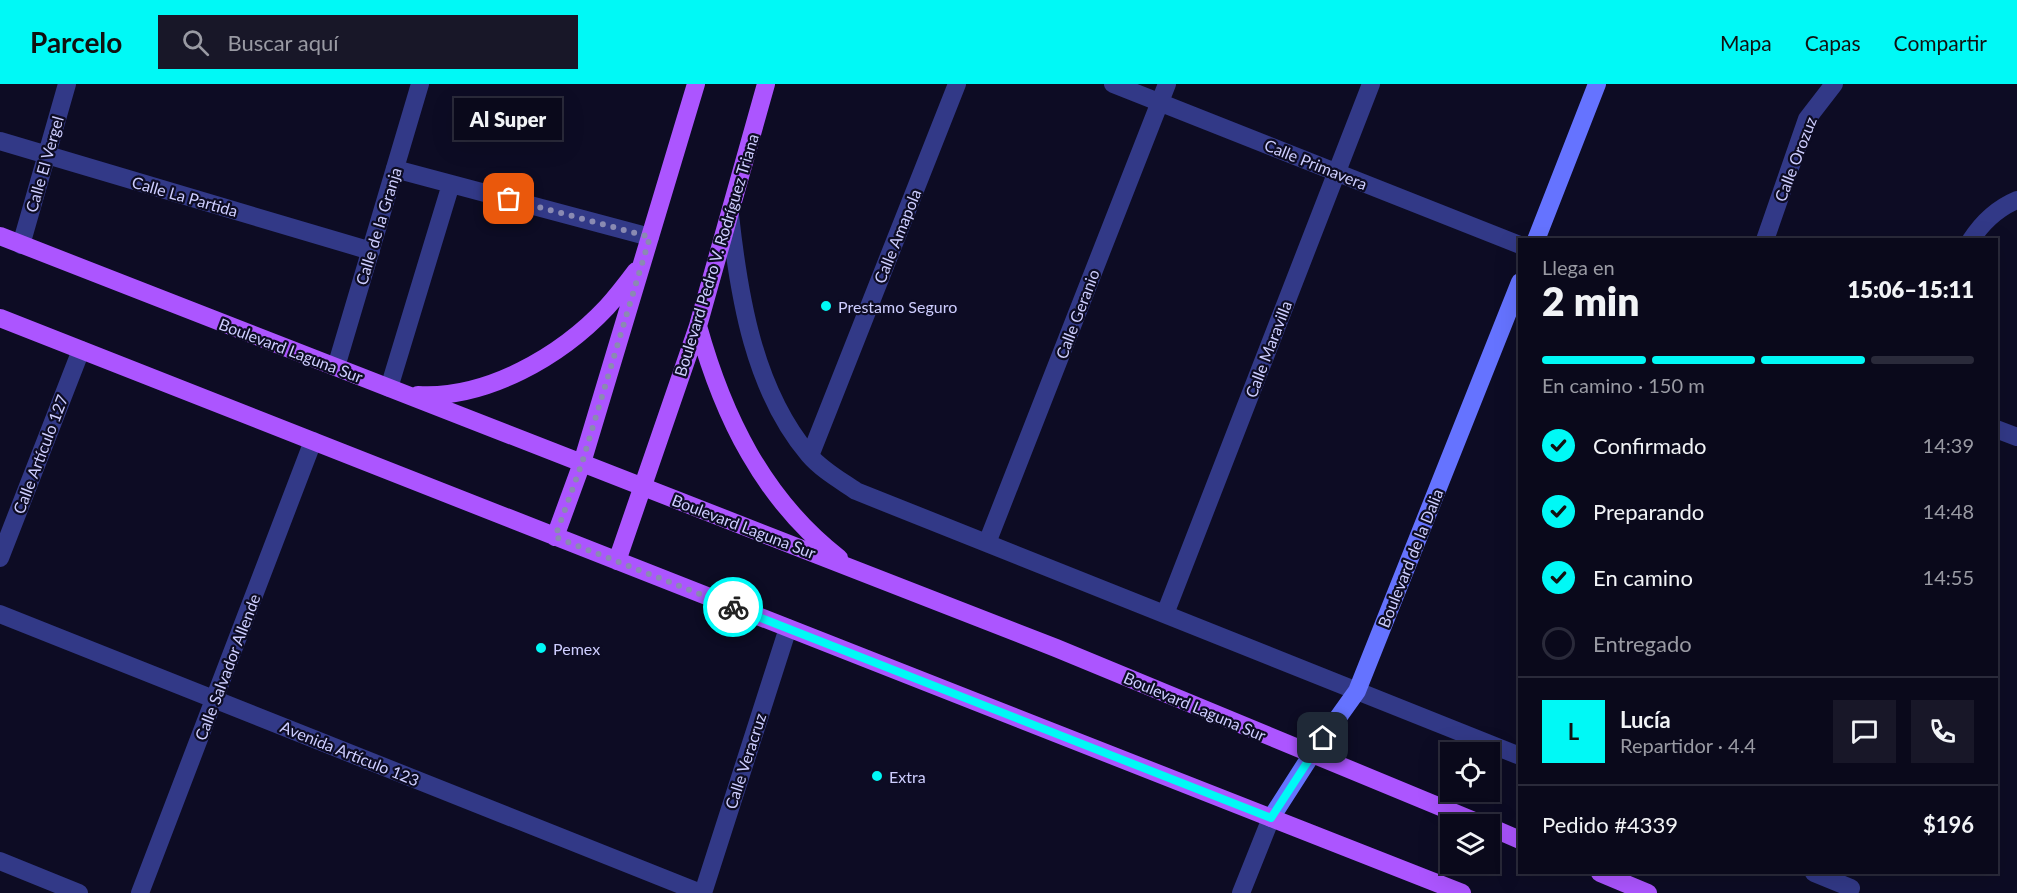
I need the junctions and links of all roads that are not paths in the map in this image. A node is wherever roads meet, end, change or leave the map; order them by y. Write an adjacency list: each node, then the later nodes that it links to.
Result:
1 (67, 84): 13 (street, Calle El Vergel)
2 (420, 84): 14 (street, Calle de la Granja)
3 (696, 84): 20 (main road)
4 (766, 84): 18 (main road, Boulevard Pedro V. Rodríguez Triana)
5 (957, 84): 37 (street, Calle Amapola)
6 (1113, 84): 11 (street, Calle Primavera)
7 (1167, 84): 11 (street, Calle Geranio)
8 (1371, 84): 15 (street, Calle Maravilla)
9 (1597, 84): 21 (street)
10 (1834, 84): 22 (street, Calle Orozuz)
11 (1159, 102): 15 (street, Calle Primavera); 41 (street, Calle Geranio)
12 (0, 141): 13 (street, Calle La Partida)
13 (46, 155): 25 (street, Calle El Vergel); 26 (street, Calle La Partida)
14 (395, 169): 16 (street); 26 (street, Calle de la Granja)
15 (1337, 172): 24 (street, Calle Primavera); 46 (street, Calle Maravilla)
16 (451, 184): 20 (street); 33 (street)
17 (2017, 200): 23 (street)
18 (729, 214): 30 (main road, Boulevard Pedro V. Rodríguez Triana); 37 (street)
19 (0, 236): 25 (main road, Boulevard Laguna Sur)
20 (650, 237): 27 (main road)
21 (1537, 238)
22 (1766, 238)
23 (1972, 238)
24 (1518, 244)
25 (21, 245): 32 (main road, Boulevard Laguna Sur)
26 (370, 251): 32 (street, Calle de la Granja)
27 (641, 265): 33 (main road); 38 (main road)
28 (1518, 287): 48 (street, Boulevard de la Dalia)
29 (0, 318): 31 (main road)
30 (698, 326): 39 (main road, Boulevard Pedro V. Rodríguez Triana); 44 (main road)
31 (81, 350): 36 (main road); 42 (street, Calle Artículo 127)
32 (336, 367): 33 (main road, Boulevard Laguna Sur)
33 (396, 391): 38 (main road, Boulevard Laguna Sur)
34 (1998, 430): 35 (street)
35 (2017, 437)
36 (313, 441): 40 (main road); 49 (street, Calle Salvador Allende)
37 (810, 456): 41 (street)
38 (582, 463): 39 (main road, Boulevard Laguna Sur); 40 (main road)
39 (642, 487): 43 (main road, Boulevard Pedro V. Rodríguez Triana); 44 (main road, Boulevard Laguna Sur)
40 (555, 537): 43 (main road)
41 (987, 543): 46 (street)
42 (0, 558)
43 (617, 561): 47 (main road)
44 (852, 568): 50 (main road, Boulevard Laguna Sur)
45 (0, 614): 49 (street, Avenida Artículo 123)
46 (1165, 614): 48 (street)
47 (788, 628): 53 (main road); 62 (street, Calle Veracruz)
48 (1357, 691): 50 (street, Boulevard de la Dalia); 51 (street)
49 (215, 699): 61 (street, Calle Salvador Allende); 62 (street, Avenida Artículo 123)
50 (1312, 754): 52 (main road, Boulevard Laguna Sur); 53 (street, Boulevard de la Dalia)
51 (1518, 755)
52 (1457, 814)
53 (1271, 818): 63 (street); 64 (main road)
54 (1500, 831): 55 (main road)
55 (1518, 839)
56 (0, 861): 60 (street)
57 (1602, 874): 65 (main road)
58 (1816, 874): 59 (street)
59 (1851, 888)
60 (79, 893)
61 (140, 893)
62 (702, 893)
63 (1241, 893)
64 (1462, 893)
65 (1648, 893)

